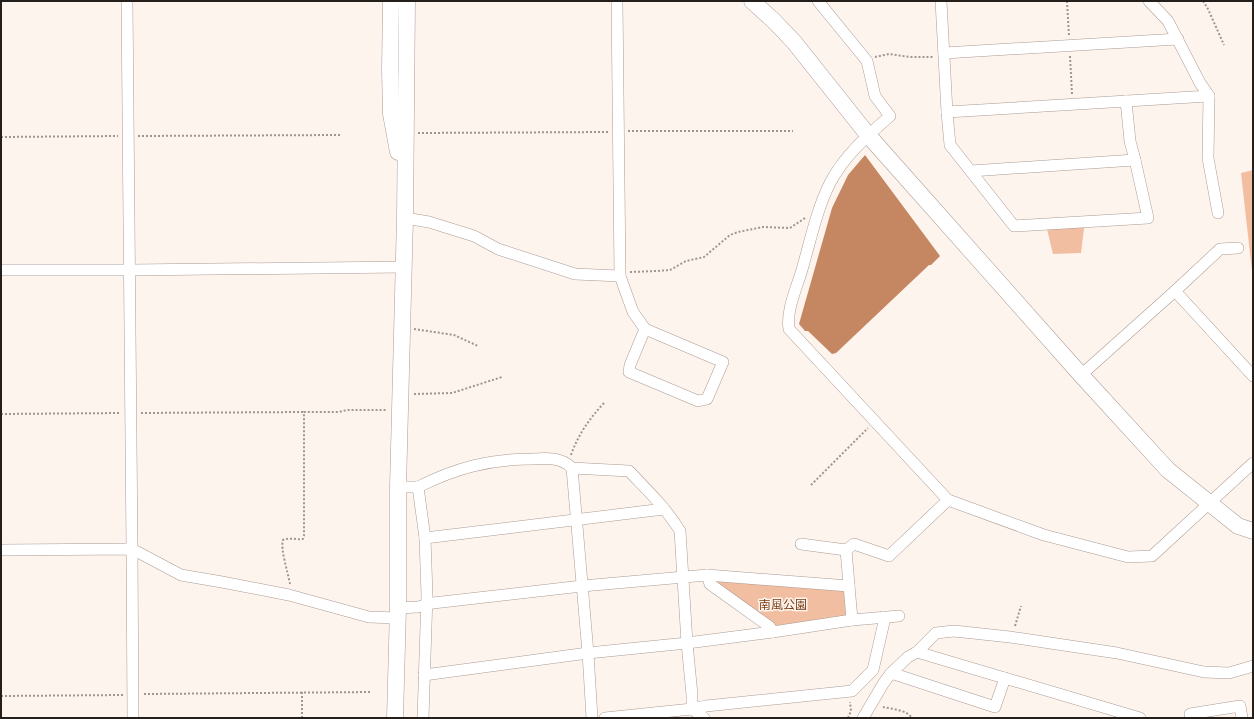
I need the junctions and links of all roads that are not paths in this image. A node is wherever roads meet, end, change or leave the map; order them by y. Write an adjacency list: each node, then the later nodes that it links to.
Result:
1 (127, 1): 22 (street)
2 (391, 1): 17 (street)
3 (407, 1): 17 (street)
4 (617, 1): 23 (street)
5 (752, 1): 14 (street)
6 (818, 1): 14 (street)
7 (941, 1): 10 (street)
8 (1149, 1): 9 (street)
9 (1178, 39): 10 (street); 11 (street)
10 (945, 55): 13 (street)
11 (1208, 96): 12 (street); 18 (street)
12 (1126, 101): 13 (street); 15 (street)
13 (947, 112): 16 (street)
14 (868, 135): 26 (street); 32 (street)
15 (1135, 160): 16 (street); 16 (street)
16 (971, 172)
17 (405, 213): 20 (street); 23 (street)
18 (1218, 213)
19 (1238, 248): 24 (street)
20 (403, 266): 22 (street); 30 (street)
21 (1, 270): 22 (street)
22 (130, 270): 39 (street)
23 (620, 276): 25 (street)
24 (1175, 291): 26 (street); 27 (street)
25 (645, 330): 25 (street)
26 (1080, 375): 33 (street)
27 (1253, 376)
28 (1253, 463): 33 (street)
29 (570, 466): 31 (street); 34 (street); 35 (street)
30 (398, 487): 31 (street); 47 (street)
31 (418, 487): 37 (street)
32 (948, 500): 33 (street); 41 (street)
33 (1209, 504): 36 (street)
34 (664, 509): 35 (street); 43 (street)
35 (577, 520): 37 (street); 44 (street)
36 (1253, 531)
37 (425, 538): 46 (street)
38 (801, 544): 41 (street)
39 (132, 549): 40 (street); 47 (street); 60 (street)
40 (1, 550)
41 (846, 550): 45 (street)
42 (707, 576): 43 (street); 45 (street); 51 (street)
43 (682, 577): 44 (street); 52 (street)
44 (582, 586): 46 (street); 54 (street)
45 (849, 586): 50 (street)
46 (426, 605): 47 (street); 57 (street)
47 (398, 613): 61 (street)
48 (899, 616): 49 (street)
49 (883, 617): 50 (street); 59 (street)
50 (852, 620): 51 (street)
51 (773, 632): 52 (street)
52 (687, 643): 54 (street); 59 (street)
53 (917, 652): 55 (street); 56 (street); 58 (street)
54 (588, 653): 57 (street); 63 (street)
55 (1253, 666)
56 (891, 673): 58 (street); 66 (street)
57 (424, 675): 62 (street)
58 (1005, 678): 67 (street)
59 (692, 709): 64 (street); 65 (street)
60 (133, 718)
61 (396, 718)
62 (423, 718)
63 (592, 718)
64 (605, 718)
65 (704, 718)
66 (863, 718)
67 (1140, 718)
68 (1191, 718): 69 (street)
69 (1242, 718)

